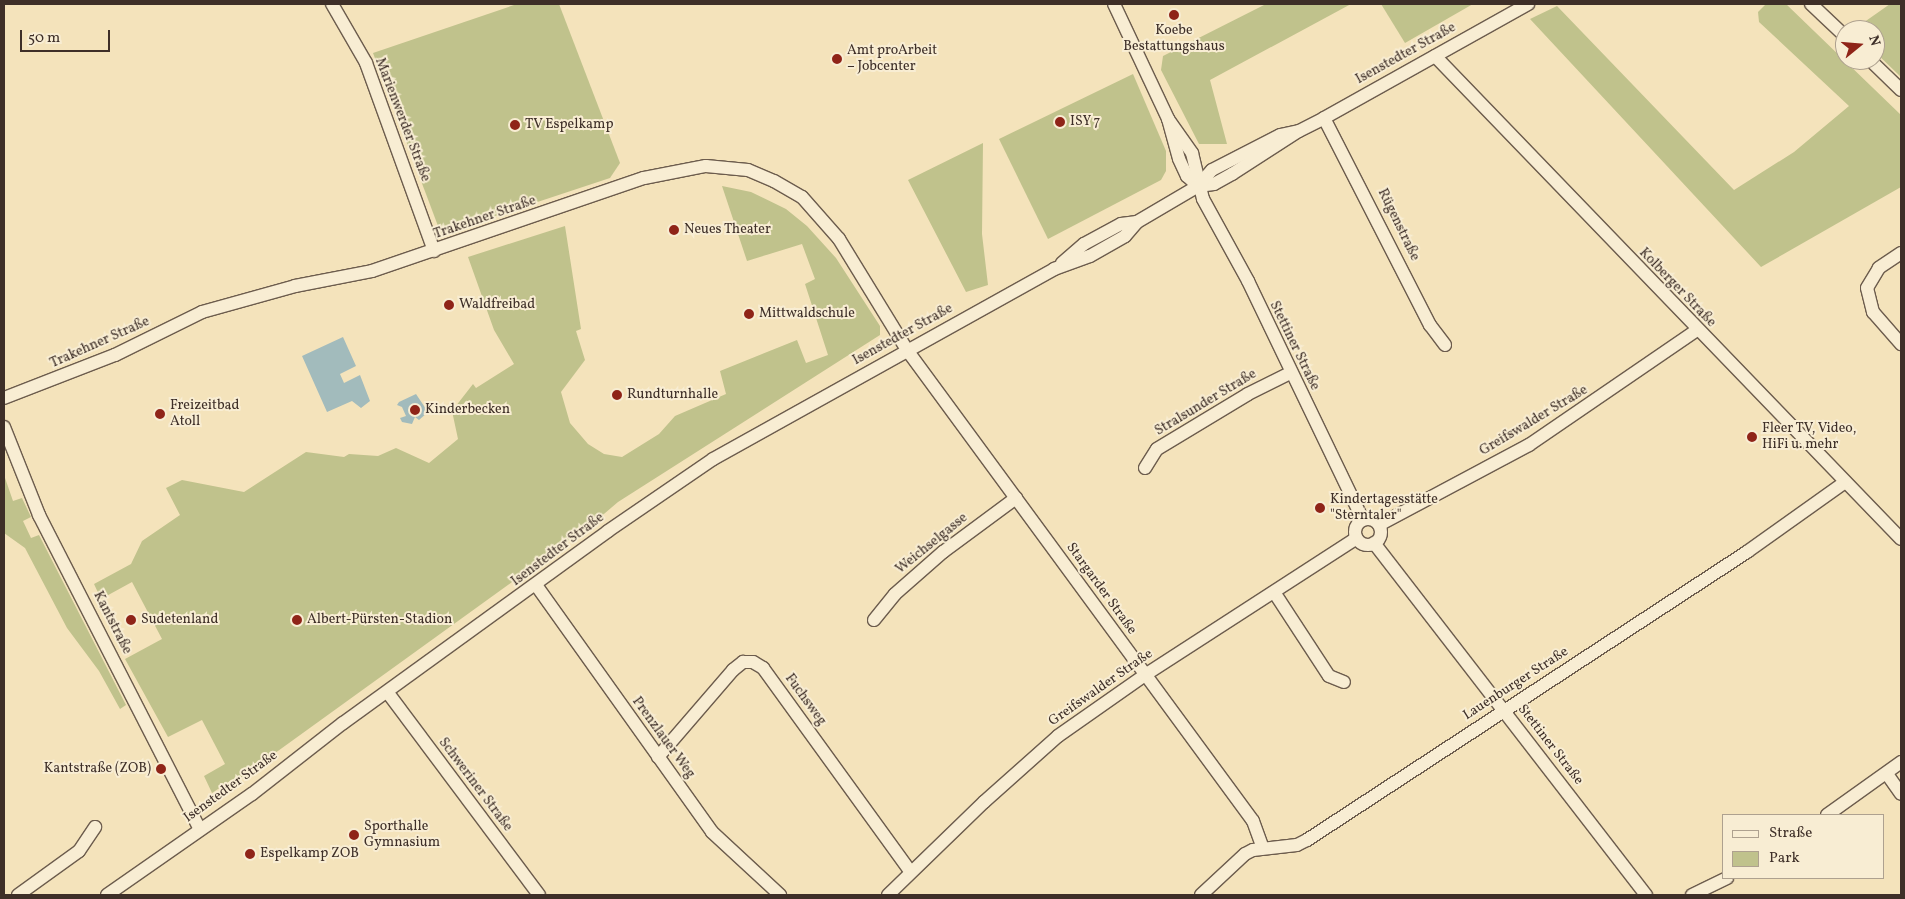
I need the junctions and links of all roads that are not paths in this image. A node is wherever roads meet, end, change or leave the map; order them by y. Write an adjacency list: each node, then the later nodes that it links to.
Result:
1 (332, 4): 11 (street, Marienwerder Straße)
2 (1114, 4): 10 (street, Stettiner Straße)
3 (1528, 4): 6 (street, Isenstedter Straße)
4 (1811, 4): 5 (street)
5 (1835, 27)
6 (1435, 56): 9 (street, Isenstedter Straße); 13 (street, Kolberger Straße)
7 (1880, 70): 8 (street)
8 (1901, 90)
9 (1324, 118): 10 (street, Isenstedter Straße); 14 (street, Rügenstraße)
10 (1198, 186): 16 (street, Isenstedter Straße); 17 (street, Stettiner Straße)
11 (434, 251): 16 (street, Trakehner Straße); 18 (street, Trakehner Straße)
12 (1901, 253): 15 (street)
13 (1697, 330): 21 (street, Kolberger Straße); 24 (street, Greifswalder Straße)
14 (1445, 344)
15 (1901, 344)
16 (906, 350): 22 (street, Stargarder Straße); 28 (street, Isenstedter Straße)
17 (1290, 373): 20 (street, Stralsunder Straße); 23 (street, Stettiner Straße)
18 (4, 398)
19 (4, 426): 41 (street, Kantstraße)
20 (1145, 468)
21 (1845, 482): 26 (street, Kolberger Straße); 34 (street, Lauenburger Straße)
22 (1016, 498): 30 (street, Weichselgasse); 31 (street, Stargarder Straße)
23 (1363, 520): 24 (street); 25 (street)
24 (1379, 526): 27 (street)
25 (1357, 538): 27 (street); 29 (street, Greifswalder Straße)
26 (1901, 539)
27 (1374, 543): 34 (street, Stettiner Straße)
28 (536, 585): 33 (street, Isenstedter Straße); 35 (street, Prenzlauer Weg)
29 (1274, 592): 31 (street, Greifswalder Straße); 32 (street)
30 (874, 620)
31 (1145, 675): 42 (street, Stargarder Straße); 43 (street, Greifswalder Straße)
32 (1344, 682)
33 (388, 692): 41 (street, Isenstedter Straße); 48 (street, Schweriner Straße)
34 (1504, 710): 42 (street, Lauenburger Straße); 52 (street, Stettiner Straße)
35 (658, 757): 43 (street, Fuchsweg); 49 (street, Prenzlauer Weg)
36 (1901, 762): 37 (street)
37 (1887, 774): 38 (street); 39 (street)
38 (1901, 794)
39 (1828, 814)
40 (95, 827): 46 (street)
41 (200, 829): 47 (street, Isenstedter Straße)
42 (1263, 848): 51 (street, Lauenburger Straße)
43 (910, 871): 50 (street, Greifswalder Straße)
44 (1726, 879): 45 (street)
45 (1716, 890): 53 (street)
46 (18, 895)
47 (107, 895)
48 (539, 895)
49 (780, 895)
50 (888, 895)
51 (1201, 895)
52 (1646, 895)
53 (1692, 895)

